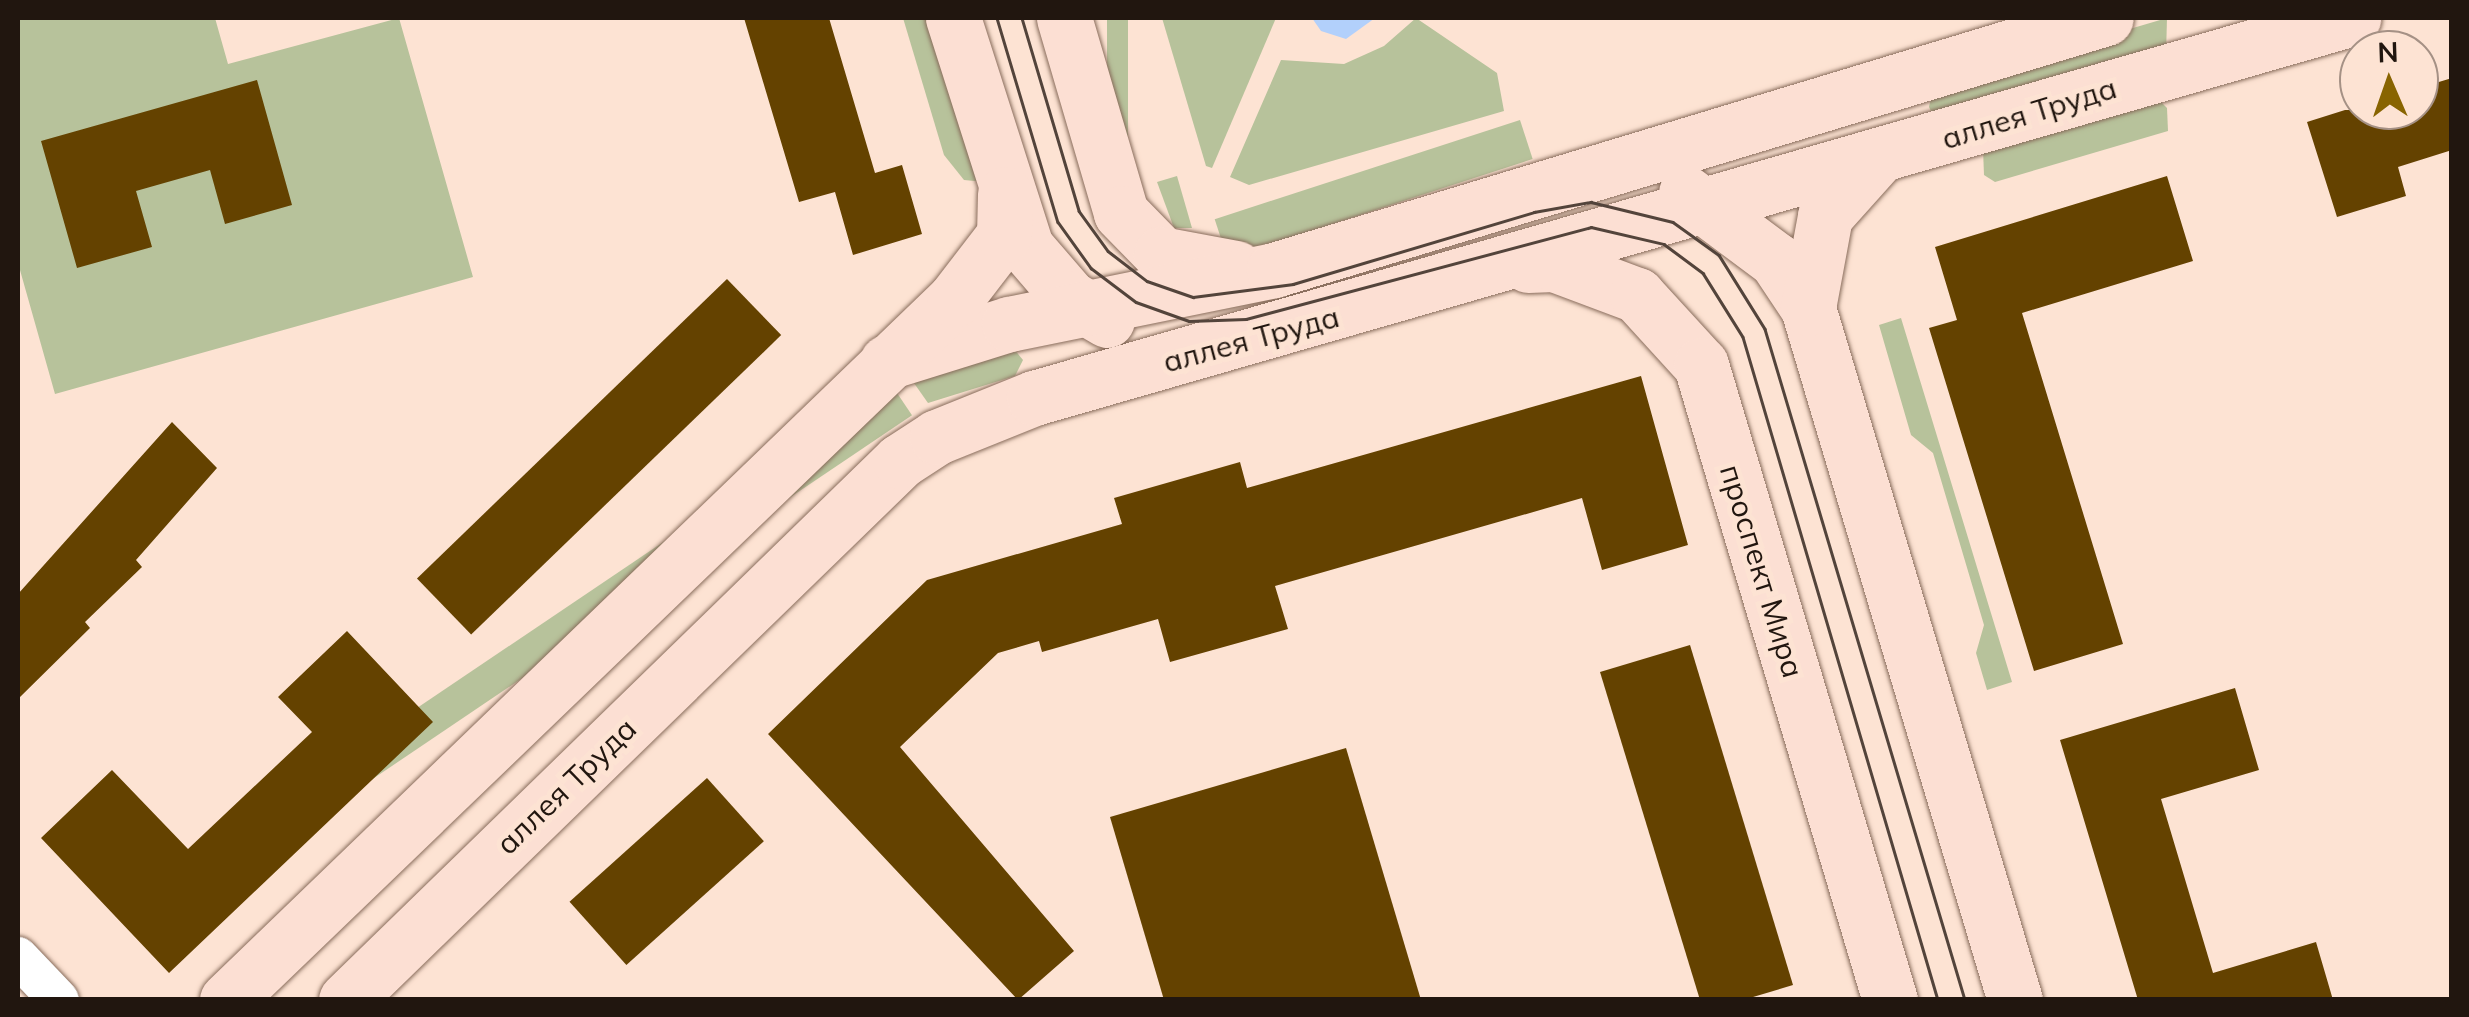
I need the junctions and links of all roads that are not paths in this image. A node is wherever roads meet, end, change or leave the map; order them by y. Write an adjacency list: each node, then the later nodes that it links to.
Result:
1 (953, 18): 7 (main road)
2 (1064, 18): 10 (main road)
3 (2106, 18): 6 (main road, аллея Труда)
4 (2353, 18): 5 (main road, аллея Труда)
5 (1877, 158): 8 (main road, аллея Труда); 12 (main road)
6 (1576, 177): 8 (main road); 10 (main road, аллея Труда)
7 (1005, 194): 11 (main road); 14 (main road)
8 (1707, 207): 9 (main road, аллея Труда); 12 (main road)
9 (1505, 266): 13 (main road, аллея Труда); 19 (main road, проспект Мира)
10 (1274, 270): 11 (main road, аллея Труда)
11 (1087, 308): 13 (main road); 14 (main road, аллея Труда)
12 (1808, 308): 20 (main road)
13 (1294, 328): 18 (main road, аллея Труда)
14 (887, 362): 17 (main road, аллея Труда)
15 (18, 957): 16 (street)
16 (59, 1000)
17 (228, 1000)
18 (346, 1000)
19 (1890, 1000)
20 (2014, 1000)

